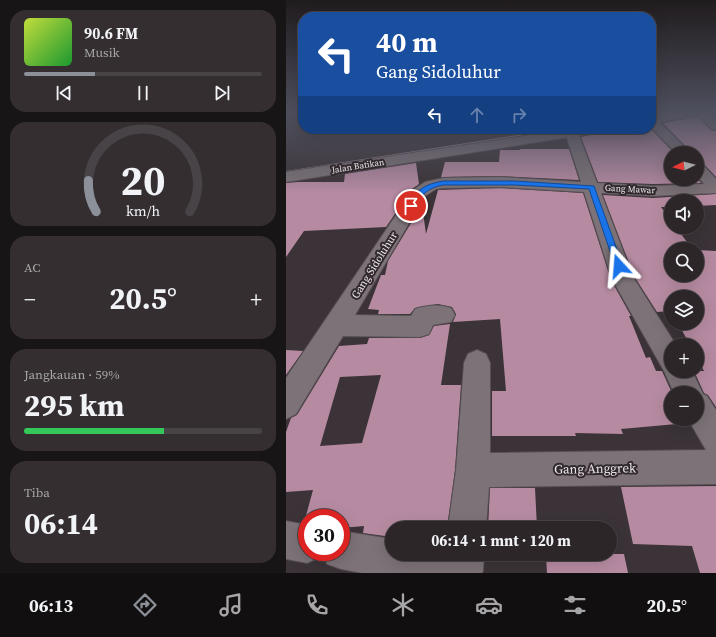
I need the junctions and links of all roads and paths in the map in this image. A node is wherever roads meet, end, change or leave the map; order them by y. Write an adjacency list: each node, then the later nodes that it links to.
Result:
1 (477, 140): 4 (street, Jalan Batikan)
2 (516, 140): 6 (street, Jalan Batikan)
3 (573, 140): 7 (street)
4 (286, 168)
5 (704, 175): 8 (street)
6 (286, 177)
7 (592, 188): 8 (street, Gang Mawar); 10 (street, Gang Sidoluhur); 11 (street)
8 (716, 188)
9 (443, 315): 10 (street)
10 (336, 325): 13 (street, Gang Sidoluhur)
11 (664, 349)
12 (477, 363): 17 (street)
13 (286, 404)
14 (704, 418): 15 (street)
15 (716, 439)
16 (716, 467): 17 (street, Gang Anggrek)
17 (473, 470): 18 (street)
18 (468, 521)
19 (286, 540): 20 (street)
20 (298, 542)
21 (350, 552): 22 (street)
22 (385, 558)
23 (405, 561): 24 (street)
24 (464, 561)

